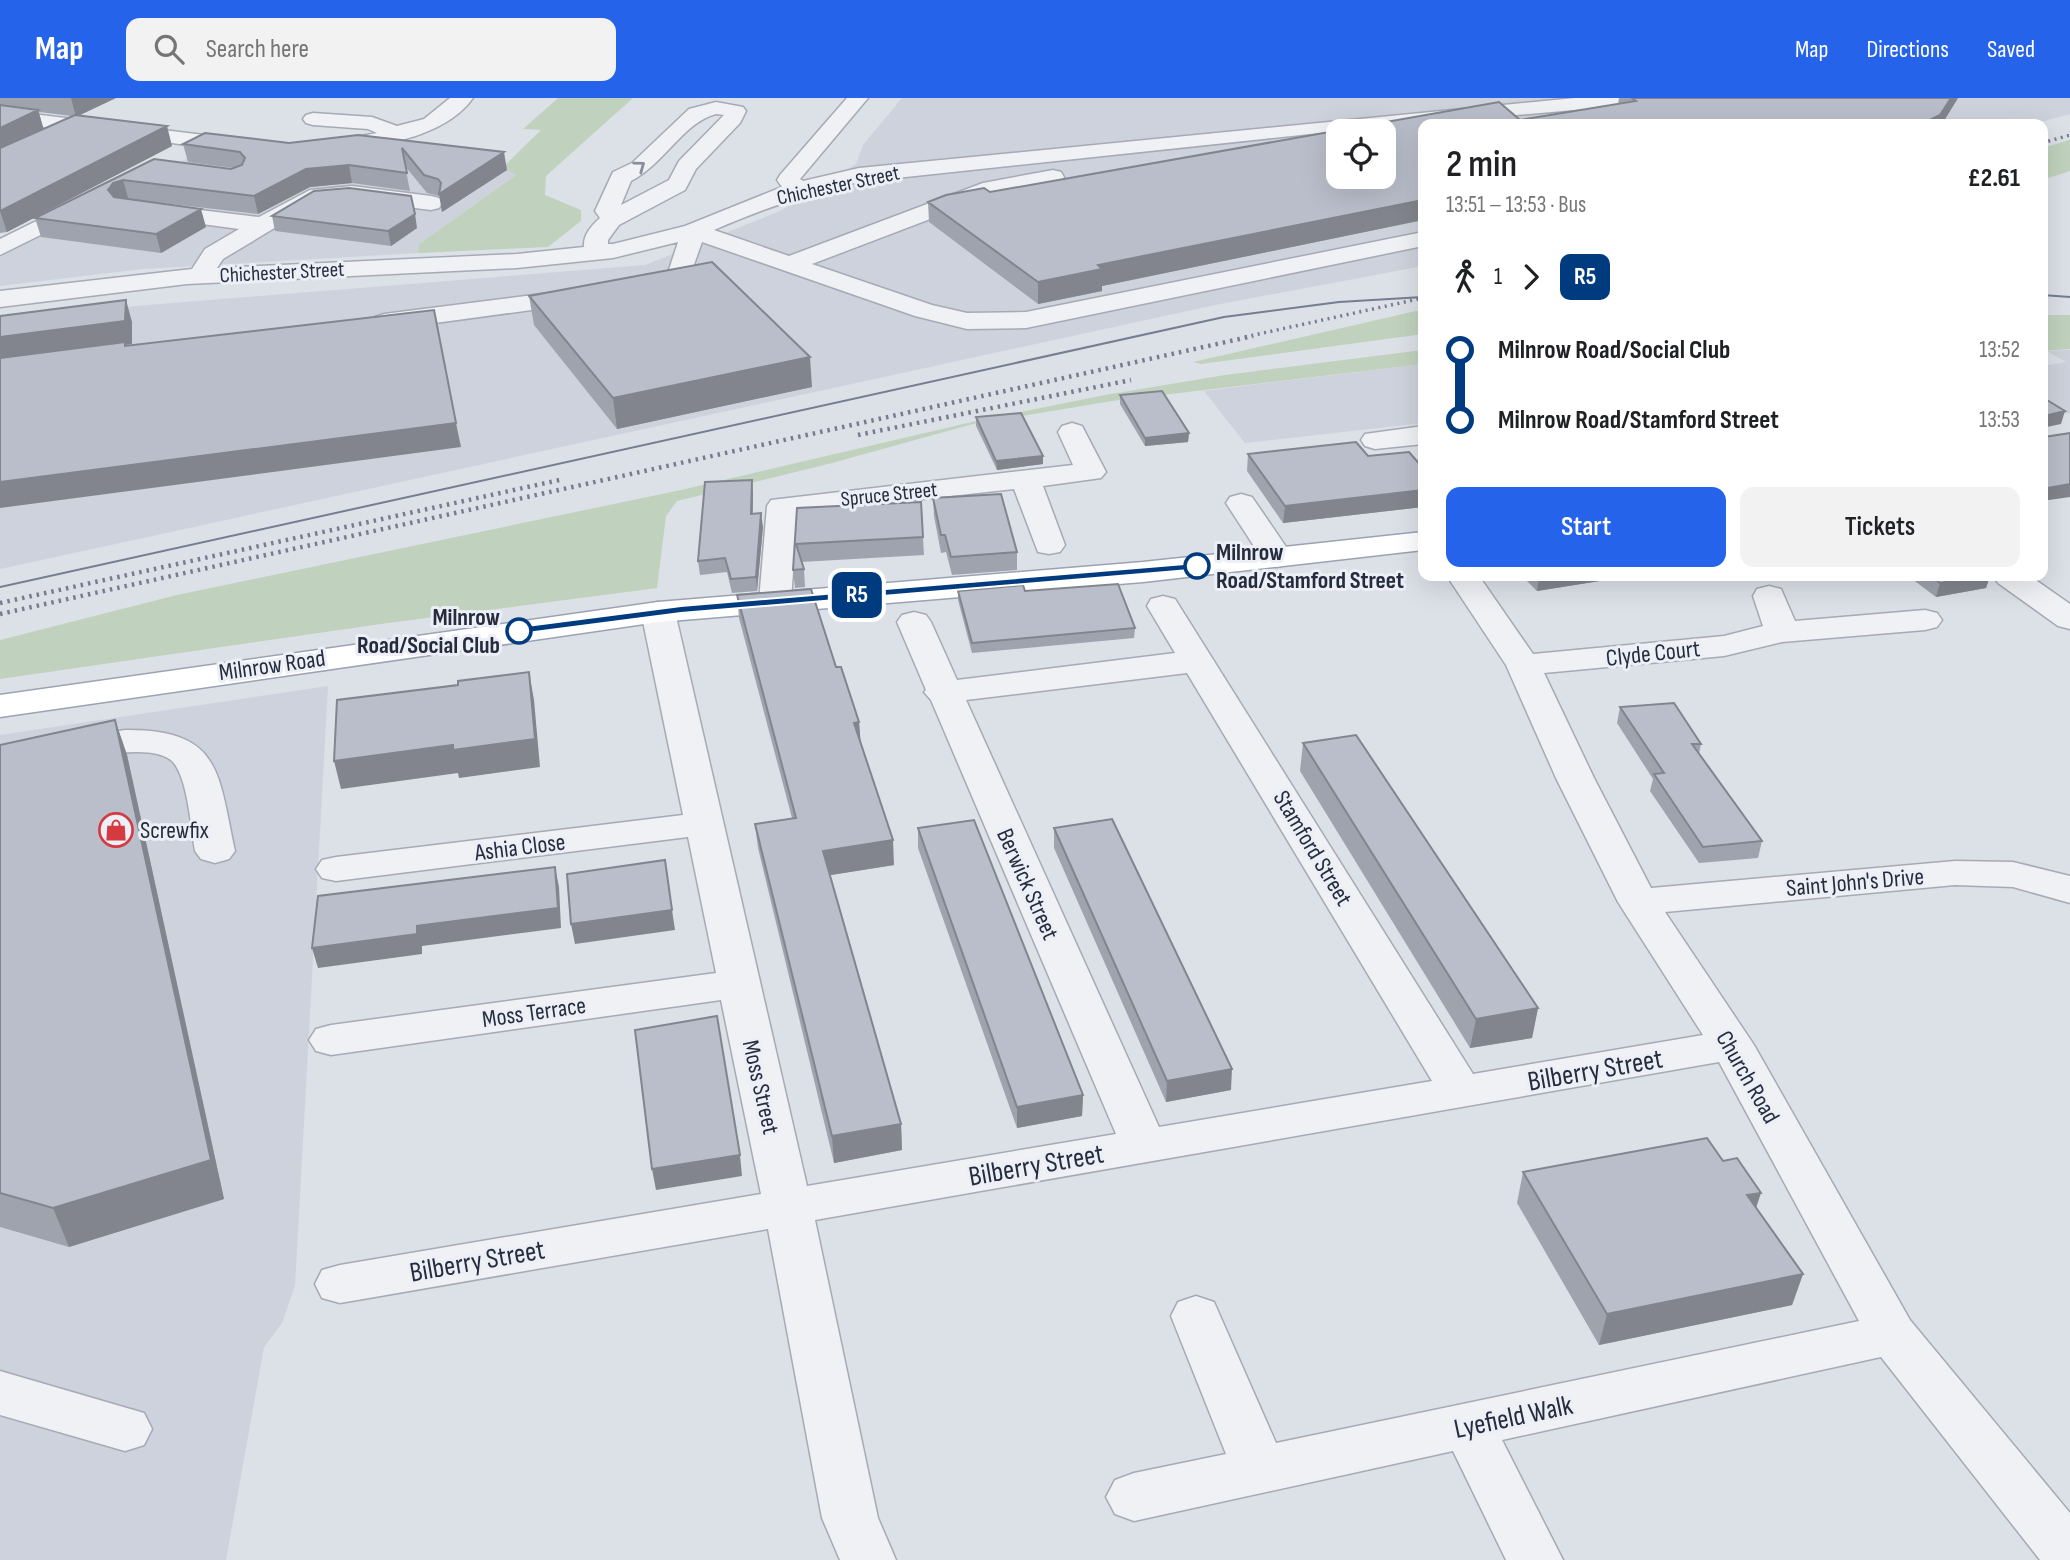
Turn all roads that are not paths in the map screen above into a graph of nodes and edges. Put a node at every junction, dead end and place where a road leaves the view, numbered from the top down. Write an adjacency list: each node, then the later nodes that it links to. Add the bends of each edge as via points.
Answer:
1 (463, 98): 14 (street, via 431,123)
2 (858, 98): 21 (street, via 788,180)
3 (1641, 98): 4 (street, Chichester Street)
4 (1552, 111): 7 (street, Chichester Street); 8 (street); 9 (street)
5 (0, 116): 11 (street)
6 (313, 119): 14 (street, via 372,123)
7 (1461, 119)
8 (1502, 119)
9 (1577, 119)
10 (1418, 123): 21 (street, Chichester Street, via 971,162)
11 (80, 124): 15 (street); 16 (street)
12 (1418, 130): 13 (street)
13 (1396, 132)
14 (397, 134): 19 (street)
15 (46, 141)
16 (205, 141): 18 (street); 20 (street)
17 (1326, 141): 31 (street, via 991,188)
18 (260, 148)
19 (313, 151)
20 (175, 157)
21 (798, 189): 27 (street, Chichester Street)
22 (107, 192): 29 (street)
23 (432, 203): 26 (street, via 352,193 310,197)
24 (128, 208): 26 (street)
25 (612, 219): 25 (street, one-way to 25, via 607,211 621,177 640,168 701,110 736,111 685,168 677,186); 30 (street, via 596,236)
26 (263, 225): 32 (street, via 214,254)
27 (693, 231): 30 (street, Chichester Street); 31 (street); 34 (street, via 676,285)
28 (1418, 240): 31 (street, via 1026,320 967,321 924,311)
29 (0, 248)
30 (597, 253): 32 (street, Chichester Street)
31 (790, 264)
32 (200, 276): 33 (street, Chichester Street)
33 (0, 299)
34 (356, 325)
35 (1072, 432): 38 (street, Spruce Street, via 1091,472)
36 (1418, 436): 37 (street)
37 (1376, 440)
38 (1025, 479): 41 (street); 46 (street, Spruce Street, via 782,506)
39 (1241, 503): 42 (street)
40 (1418, 542): 42 (main road, Milnrow Road)
41 (1049, 545)
42 (1277, 557): 46 (main road, Milnrow Road)
43 (1466, 581): 54 (street, Church Road)
44 (2016, 581): 50 (street)
45 (1769, 596): 52 (street)
46 (775, 601): 48 (main road, Milnrow Road)
47 (1163, 606): 53 (street, Stamford Street)
48 (658, 612): 56 (main road, Milnrow Road); 58 (street, Moss Street)
49 (1925, 620): 52 (street, Clyde Court)
50 (2070, 620)
51 (914, 622): 55 (street, Berwick Street)
52 (1782, 632): 54 (street, Clyde Court, via 1724,646)
53 (1198, 661): 55 (street); 66 (street, Stamford Street)
54 (1522, 666): 62 (street, Church Road)
55 (942, 692): 67 (street, Berwick Street)
56 (0, 706)
57 (0, 767): 59 (street, via 134,739 166,742 186,753 195,768)
58 (703, 824): 60 (street, Ashia Close); 63 (street, Moss Street)
59 (215, 851)
60 (336, 869)
61 (2070, 891): 62 (street, Saint John's Drive, via 2003,872 1967,872)
62 (1638, 902): 65 (street, Church Road)
63 (737, 984): 64 (street, Moss Terrace); 68 (street, Moss Street)
64 (331, 1040)
65 (1732, 1045): 66 (street, Bilberry Street); 71 (street, Church Road)
66 (1461, 1091): 67 (street, Bilberry Street)
67 (1144, 1146): 68 (street, Bilberry Street)
68 (788, 1207): 69 (street, Bilberry Street); 78 (street, Moss Street, via 850,1518)
69 (340, 1283)
70 (1196, 1316): 75 (street)
71 (1892, 1335): 73 (street, Lyefield Walk); 77 (street, Church Road)
72 (0, 1393): 74 (street)
73 (1467, 1426): 75 (street, Lyefield Walk); 79 (street)
74 (125, 1429)
75 (1260, 1471): 76 (street, Lyefield Walk)
76 (1134, 1497)
77 (2070, 1555)
78 (868, 1560)
79 (1535, 1560)

